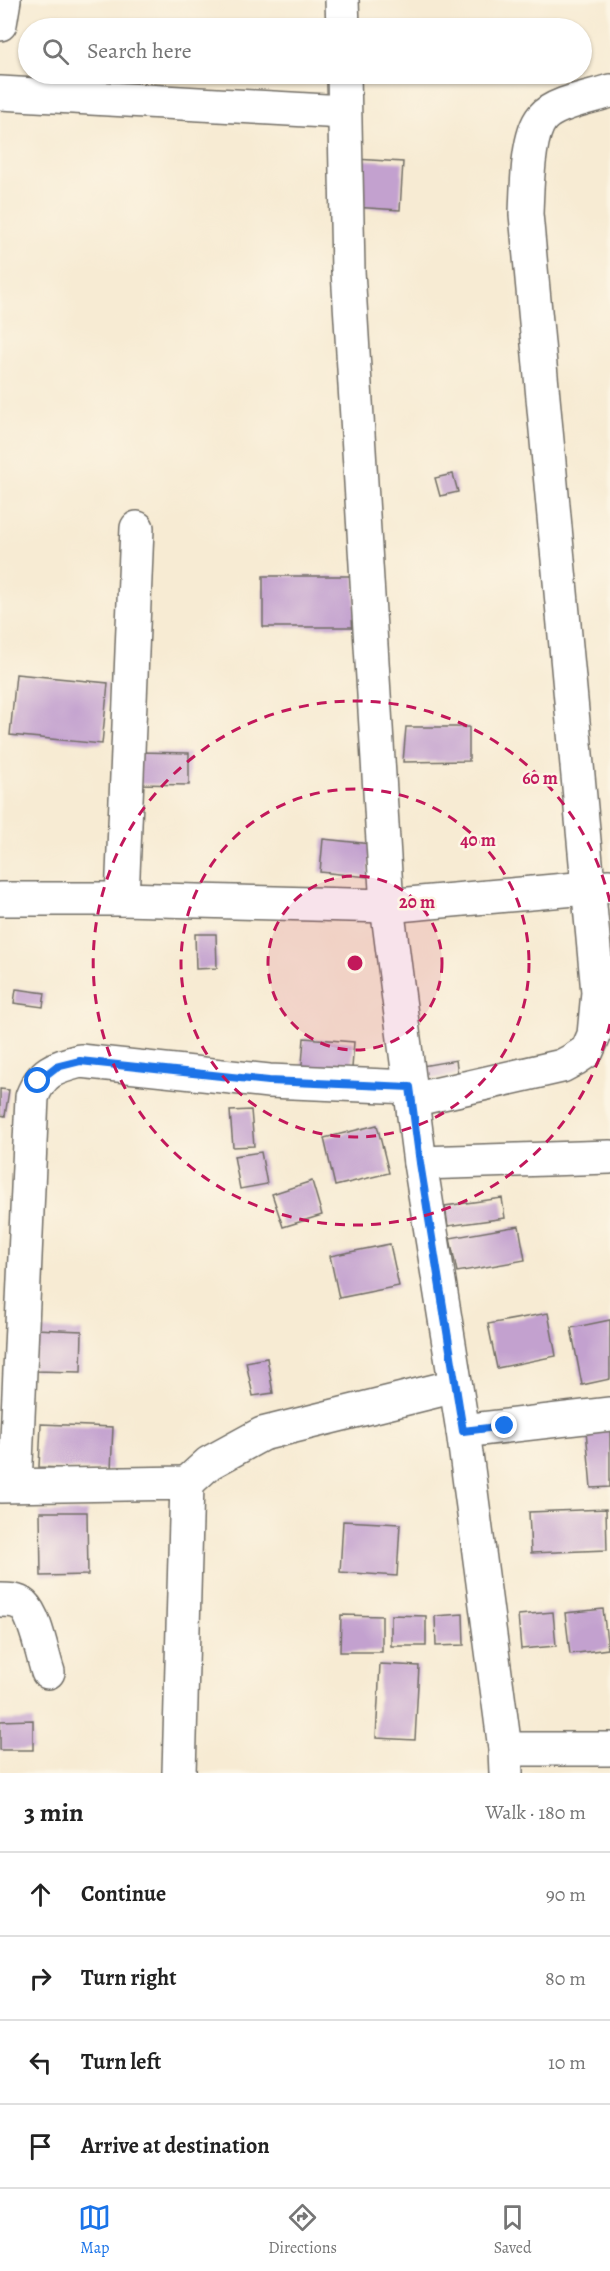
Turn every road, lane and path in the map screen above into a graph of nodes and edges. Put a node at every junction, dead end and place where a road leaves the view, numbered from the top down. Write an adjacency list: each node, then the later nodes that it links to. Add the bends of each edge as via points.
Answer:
1 (4, 0): 4 (street)
2 (342, 0): 3 (street)
3 (343, 18)
4 (0, 24)
5 (344, 84): 8 (street)
6 (610, 91): 10 (street, via 558,107 541,118 530,149 526,214)
7 (0, 93): 8 (street)
8 (344, 112): 13 (street, via 348,271)
9 (136, 528): 12 (street)
10 (599, 887): 13 (street); 14 (street, via 598,992 594,1035 587,1051 562,1066)
11 (0, 899): 12 (street)
12 (122, 899): 13 (street)
13 (387, 906): 14 (street)
14 (411, 1094): 16 (street); 21 (street, via 80,1061 56,1067 38,1081 32,1098)
15 (610, 1157): 16 (street)
16 (420, 1163): 17 (street)
17 (455, 1386): 19 (street); 20 (street, via 262,1434 209,1463)
18 (610, 1414): 19 (street)
19 (463, 1431): 25 (street)
20 (187, 1483): 21 (street); 26 (street)
21 (7, 1486)
22 (0, 1600): 23 (street, via 22,1604 31,1615)
23 (48, 1672)
24 (610, 1749): 25 (street)
25 (506, 1761)
26 (179, 1773)

